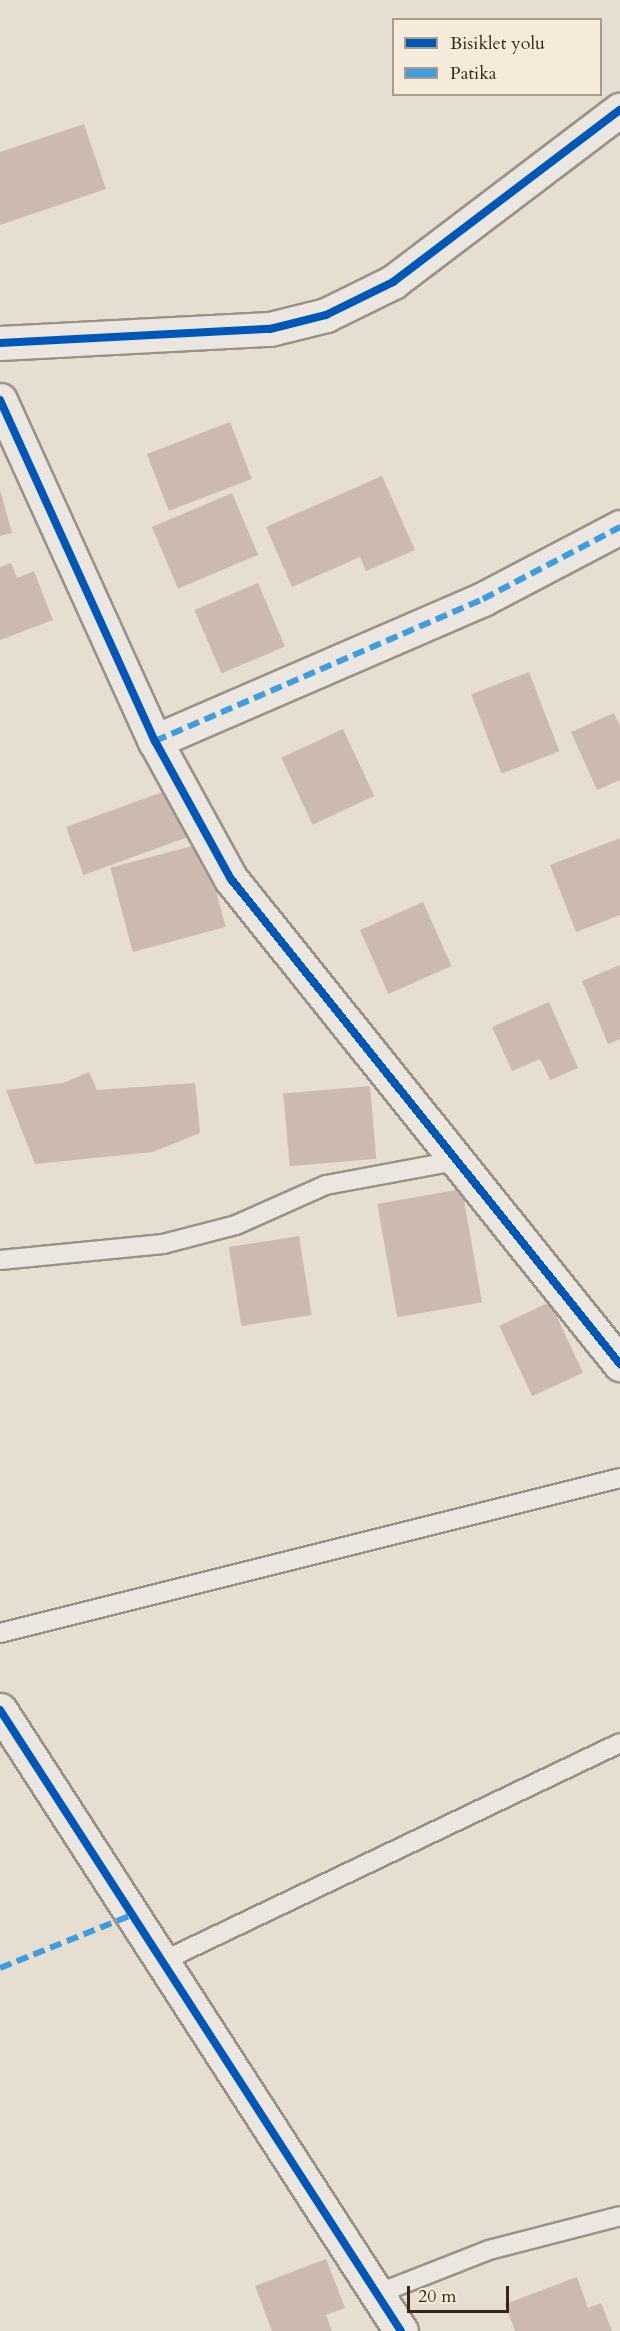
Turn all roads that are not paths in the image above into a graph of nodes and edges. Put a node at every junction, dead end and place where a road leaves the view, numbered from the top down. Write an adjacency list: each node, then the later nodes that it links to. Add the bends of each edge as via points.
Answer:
1 (620, 110): 2 (street, via 393,282 326,315 270,329)
2 (0, 343)
3 (0, 400): 5 (street)
4 (620, 527): 5 (street, via 483,599)
5 (155, 741): 6 (street, via 231,879)
6 (456, 1161): 7 (lane, via 326,1185 236,1224 163,1244); 8 (street)
7 (0, 1260)
8 (620, 1364)
9 (620, 1478): 10 (lane)
10 (0, 1633)
11 (0, 1710): 13 (street)
12 (620, 1743): 13 (lane)
13 (163, 1961): 15 (street)
14 (620, 2216): 15 (lane, via 489,2250)
15 (388, 2319)

